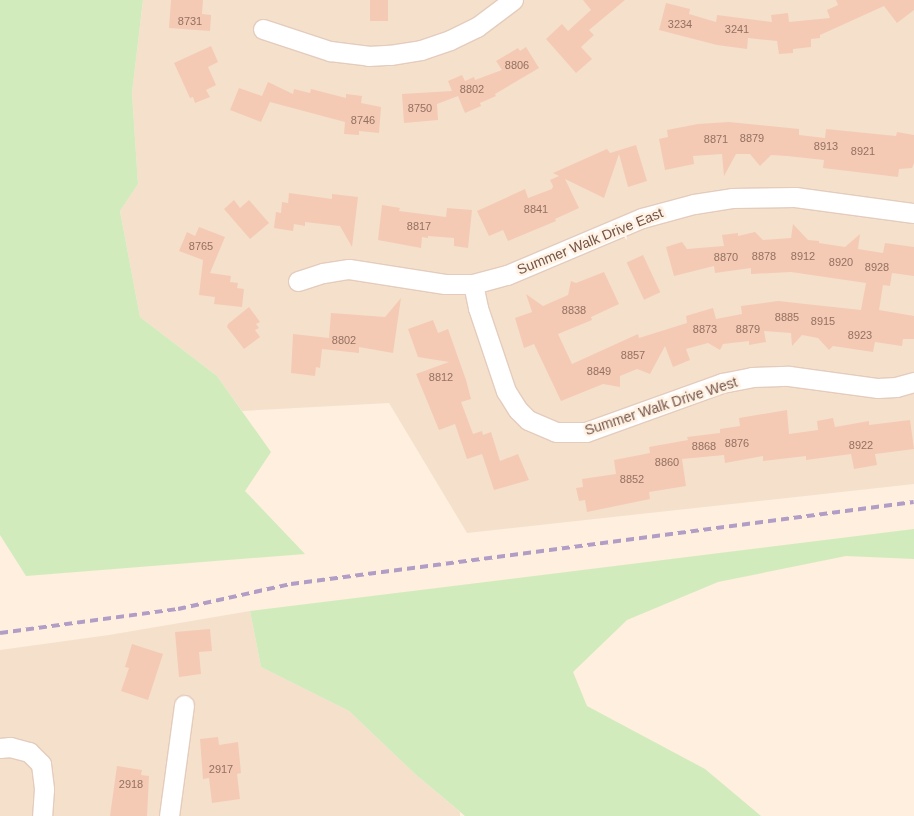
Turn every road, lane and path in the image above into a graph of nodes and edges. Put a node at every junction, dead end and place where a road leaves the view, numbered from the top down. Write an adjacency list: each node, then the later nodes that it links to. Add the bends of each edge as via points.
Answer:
1 (514, 0): 2 (street, via 463,34 435,46 398,54 368,56 330,51)
2 (263, 29)
3 (914, 213): 5 (street, Summer Walk Drive East, via 794,197 717,200 642,218 507,274)
4 (298, 281): 5 (street, Summer Walk Drive East, via 323,273 350,270 445,284)
5 (473, 284): 6 (street, Summer Walk Drive West, via 506,392 528,420 556,432 586,432 722,383 752,377 789,376 878,388)
6 (914, 382)
7 (184, 705): 10 (street)
8 (0, 748): 9 (street, via 29,752 41,764 44,789)
9 (42, 816)
10 (169, 816)

